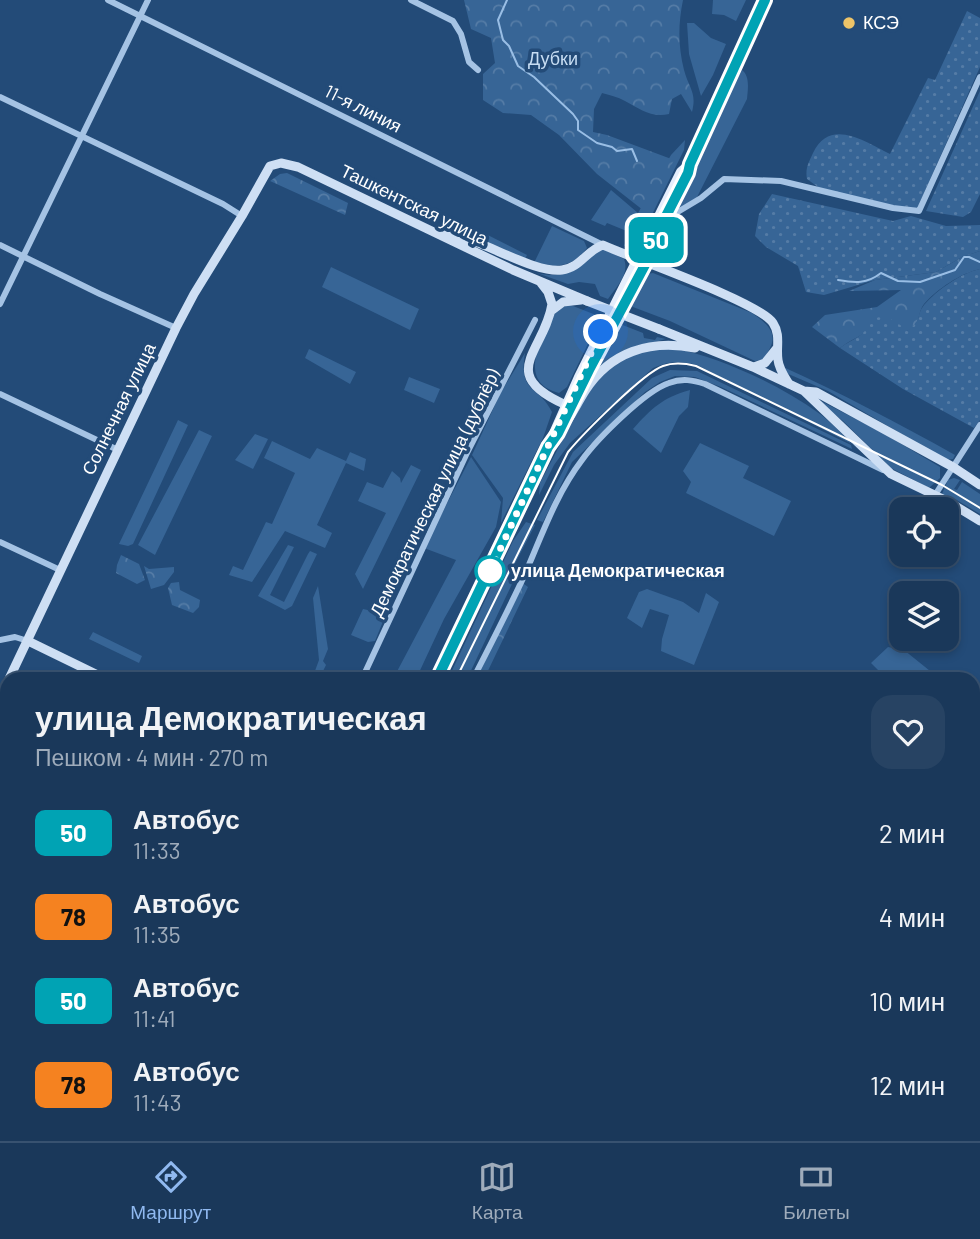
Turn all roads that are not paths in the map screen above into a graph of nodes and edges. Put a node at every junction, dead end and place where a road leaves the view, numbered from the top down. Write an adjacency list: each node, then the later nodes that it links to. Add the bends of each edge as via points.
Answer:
1 (108, 0): 5 (street, 11-я линия)
2 (148, 0): 5 (street)
3 (411, 0): 6 (street, via 453,21 469,62)
4 (765, 0): 11 (main road)
5 (140, 15): 9 (street); 16 (street, 11-я линия)
6 (478, 70)
7 (980, 77): 13 (street, via 919,211 781,181 724,179)
8 (0, 97): 9 (street)
9 (83, 137): 12 (street); 17 (street)
10 (275, 164): 12 (main road, Солнечная улица, via 266,171); 14 (main road, Ташкентская улица, via 299,167)
11 (690, 164): 13 (main road); 18 (main road, via 681,172)
12 (242, 216): 24 (main road, Солнечная улица)
13 (664, 220): 18 (main road)
14 (434, 232): 16 (main road, via 466,237 548,270 575,266); 19 (main road, Ташкентская улица)
15 (0, 245): 17 (street)
16 (603, 245): 18 (main road)
17 (23, 256): 21 (street); 24 (street)
18 (641, 261): 25 (main road, via 765,314 774,324); 31 (main road); 33 (main road)
19 (539, 281): 20 (main road, Ташкентская улица); 22 (main road, via 551,299)
20 (585, 300): 22 (main road, via 563,302); 26 (main road, Ташкентская улица, bridge)
21 (0, 304)
22 (551, 311): 31 (main road, via 528,370 537,388)
23 (535, 320): 47 (street, Демократическая улица (дублёр), via 466,455)
24 (176, 328): 35 (main road, Солнечная улица)
25 (778, 347): 27 (main road, via 765,363); 28 (main road, via 780,368)
26 (715, 351): 27 (main road); 33 (main road, via 653,345 620,356 596,376)
27 (753, 367): 28 (main road)
28 (789, 384): 29 (main road)
29 (804, 391): 36 (main road, via 816,392); 37 (main road)
30 (0, 394): 35 (street)
31 (566, 405): 34 (main road)
32 (980, 425): 36 (street)
33 (558, 433): 34 (main road)
34 (548, 447): 48 (main road)
35 (118, 450): 42 (main road, Солнечная улица)
36 (953, 467): 38 (main road); 39 (street)
37 (891, 474): 39 (main road); 49 (street, via 705,384 693,380 668,383 654,390 597,442 568,481)
38 (980, 485)
39 (935, 495): 40 (main road)
40 (980, 521)
41 (0, 542): 42 (street)
42 (60, 570): 44 (main road, Солнечная улица)
43 (0, 640): 44 (street, via 15,637)
44 (28, 641): 45 (main road, Солнечная улица); 46 (main road)
45 (12, 672)
46 (92, 672)
47 (365, 672)
48 (440, 672)
49 (476, 672)

